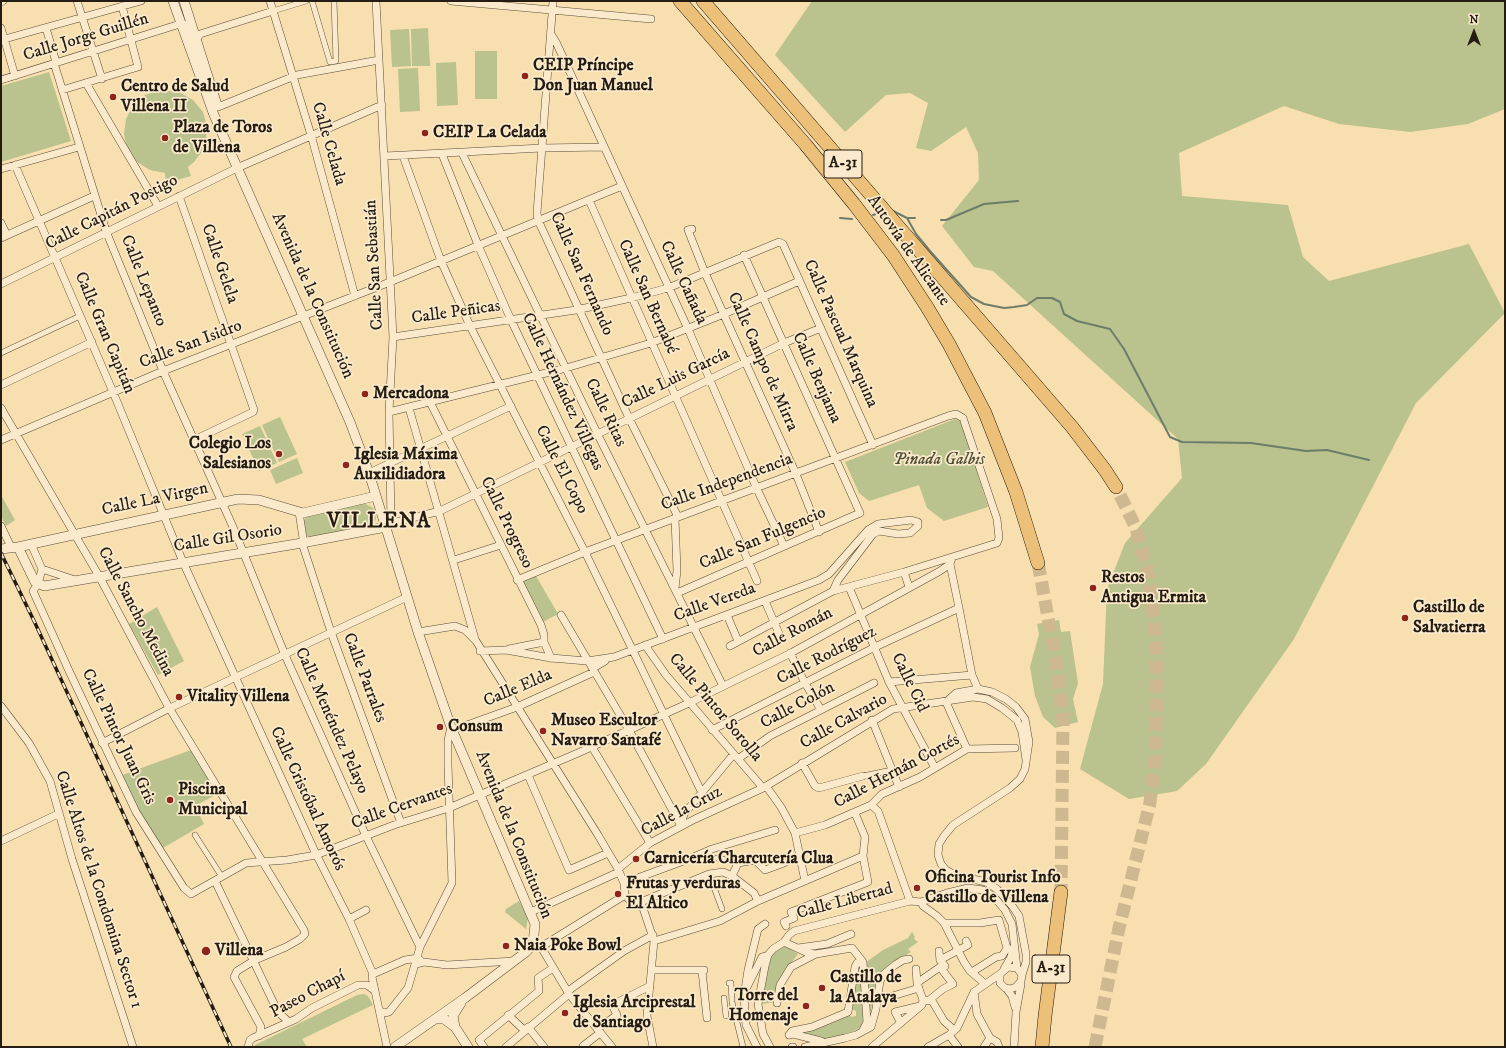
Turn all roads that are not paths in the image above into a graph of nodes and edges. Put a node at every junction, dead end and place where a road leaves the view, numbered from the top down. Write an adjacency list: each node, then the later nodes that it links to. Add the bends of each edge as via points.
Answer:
1 (77, 1): 18 (street)
2 (140, 1): 15 (street)
3 (173, 1): 20 (street, Avenida de la Constitución)
4 (184, 1): 26 (street)
5 (270, 1): 17 (street, Calle Celada)
6 (306, 1): 17 (street)
7 (312, 1): 8 (street, via 330,62 336,61)
8 (334, 1)
9 (376, 1): 28 (street, Calle San Sebastián)
10 (451, 1): 11 (street)
11 (458, 1): 16 (street)
12 (553, 1): 16 (street, Calle San Fernando)
13 (680, 1): 150 (highway, Autovía de Alicante / A-31, via 850,198 893,255 927,307 985,413 1016,492)
14 (703, 1): 120 (highway, Autovía de Alicante / A-31, via 1072,427)
15 (122, 6): 18 (street); 24 (street)
16 (552, 10): 19 (street); 23 (street, Calle San Fernando)
17 (273, 11): 26 (street, via 200,34); 32 (street, Calle Celada)
18 (82, 18): 22 (street); 27 (street)
19 (651, 18)
20 (180, 24): 24 (street, Calle Jorge Guillén); 29 (street, via 188,25); 40 (street, Avenida de la Constitución, via 214,115)
21 (1, 28): 25 (street)
22 (46, 28): 25 (street); 30 (street, Calle Lepanto)
23 (551, 34): 42 (street, Calle Cañada); 43 (street, Calle San Fernando)
24 (130, 39): 27 (street, Calle Jorge Guillén); 33 (street, via 138,65 136,69)
25 (3, 40): 31 (street)
26 (196, 40): 29 (street)
27 (93, 50): 30 (street, Calle Jorge Guillén); 33 (street)
28 (379, 60): 32 (street); 37 (street, Calle San Sebastián)
29 (203, 61): 38 (street)
30 (55, 62): 31 (street, Calle Jorge Guillén); 36 (street, Calle Lepanto)
31 (15, 76): 34 (street, Calle Jorge Guillén)
32 (294, 77): 38 (street); 39 (street, Calle Celada)
33 (102, 79): 35 (street)
34 (1, 80)
35 (86, 83): 36 (street); 55 (street)
36 (62, 90): 41 (street, Calle Lepanto)
37 (382, 105): 39 (street, Calle Capitán Postigo); 46 (street, Calle San Sebastián)
38 (218, 107): 40 (street)
39 (311, 135): 49 (street, Calle Capitán Postigo); 73 (street, Calle Celada)
40 (228, 143): 49 (street, Avenida de la Constitución)
41 (79, 147): 48 (street); 52 (street, Calle Lepanto)
42 (604, 147): 43 (street); 51 (street, Calle Cañada)
43 (542, 148): 44 (street); 57 (street, Calle San Fernando)
44 (462, 153): 45 (street); 61 (street, Calle Ritas)
45 (442, 154): 47 (street); 64 (street, Calle Hernández Villegas)
46 (385, 156): 47 (street); 70 (street, Calle San Sebastián)
47 (403, 156): 67 (street, Calle El Copo)
48 (15, 165): 50 (street); 56 (street, Calle Gran Capitán)
49 (237, 168): 53 (street, Calle Capitán Postigo); 78 (street, Avenida de la Constitución)
50 (1, 169)
51 (622, 186): 54 (street, Calle San Isidro); 72 (street, Calle Cañada)
52 (94, 196): 56 (street); 60 (street, Calle Lepanto)
53 (179, 196): 55 (street, Calle Capitán Postigo); 89 (street, Calle Gelela)
54 (589, 200): 57 (street, Calle San Isidro); 75 (street, Calle San Bernabé)
55 (158, 206): 60 (street, Calle Capitán Postigo)
56 (39, 220): 62 (street); 66 (street, Calle Gran Capitán)
57 (538, 220): 61 (street, Calle San Isidro); 76 (street, Calle San Fernando)
58 (1, 223): 62 (street)
59 (692, 229): 68 (street, Calle Campo de Mirra, via 688,230)
60 (106, 231): 66 (street, Calle Capitán Postigo); 94 (street, Calle Lepanto)
61 (502, 235): 64 (street, Calle San Isidro); 80 (street, Calle Ritas)
62 (4, 237)
63 (775, 242): 65 (street, Calle Peñicas); 69 (street, Calle Pascual Marquina, via 783,244)
64 (478, 245): 67 (street, Calle San Isidro); 81 (street, Calle Hernández Villegas)
65 (744, 255): 68 (street, Calle Peñicas); 74 (street, Calle Benjama)
66 (55, 258): 71 (street, Calle Capitán Postigo); 79 (street, Calle Gran Capitán)
67 (441, 261): 70 (street, Calle San Isidro); 82 (street, Calle El Copo)
68 (705, 273): 72 (street, Calle Peñicas); 77 (street, Calle Campo de Mirra)
69 (799, 279): 74 (street); 83 (street, Calle Pascual Marquina)
70 (390, 282): 73 (street, Calle San Isidro); 85 (street, Calle San Sebastián)
71 (1, 284)
72 (668, 288): 75 (street, Calle Peñicas); 84 (street, Calle Cañada)
73 (354, 296): 78 (street, Calle San Isidro)
74 (764, 296): 77 (street); 88 (street, Calle Benjama)
75 (631, 298): 76 (street, Calle Peñicas); 87 (street, Calle San Bernabé)
76 (579, 309): 80 (street, Calle Peñicas); 91 (street, Calle San Fernando)
77 (724, 314): 84 (street); 92 (street, Calle Campo de Mirra)
78 (303, 315): 89 (street, Calle San Isidro); 118 (street, Avenida de la Constitución)
79 (80, 316): 86 (street, Calle Gran Capitán); 90 (street)
80 (540, 316): 81 (street, Calle Peñicas); 93 (street, Calle Ritas)
81 (511, 320): 82 (street, Calle Peñicas); 95 (street, Calle Hernández Villegas)
82 (470, 326): 85 (street, Calle Peñicas); 97 (street, Calle El Copo)
83 (821, 328): 88 (street, Calle Luis García); 112 (street, Calle Pascual Marquina)
84 (688, 329): 87 (street); 96 (street, Calle Cañada)
85 (393, 337): 105 (street, Calle San Sebastián)
86 (92, 342): 98 (street); 99 (street, Calle Gran Capitán)
87 (651, 343): 91 (street); 100 (street, Calle San Bernabé)
88 (784, 343): 92 (street, Calle Luis García); 115 (street, Calle Benjama)
89 (231, 346): 94 (street, Calle San Isidro); 111 (street, Calle Gelela, via 254,410)
90 (1, 353)
91 (601, 358): 93 (street); 106 (street, Calle San Fernando)
92 (746, 362): 96 (street, Calle Luis García); 119 (street, Calle Campo de Mirra)
93 (566, 368): 95 (street); 108 (street, Calle Ritas)
94 (164, 371): 99 (street, Calle San Isidro); 111 (street, Calle Lepanto)
95 (537, 375): 97 (street); 113 (street, Calle Hernández Villegas)
96 (710, 380): 100 (street, Calle Luis García); 121 (street, Calle Cañada)
97 (500, 384): 101 (street); 102 (street, Calle El Copo)
98 (1, 385)
99 (113, 392): 107 (street, Calle San Isidro); 129 (street, Calle Gran Capitán)
100 (675, 397): 106 (street, Calle Luis García); 124 (street, Calle San Bernabé)
101 (430, 402): 104 (street); 109 (street, Calle Progreso)
102 (511, 406): 109 (street); 116 (street, Calle El Copo)
103 (1, 408): 107 (street, Calle Sancho Medina)
104 (409, 408): 105 (street); 114 (street)
105 (389, 412): 117 (street, Calle San Sebastián)
106 (629, 418): 108 (street, Calle Luis García); 130 (street, Calle San Fernando)
107 (16, 434): 110 (street, Calle San Isidro); 136 (street, Calle Sancho Medina)
108 (598, 435): 113 (street, Calle Luis García); 133 (street, Calle Ritas)
109 (448, 436): 114 (street); 122 (street, Calle Progreso)
110 (1, 440)
111 (194, 440): 125 (street, Calle Lepanto)
112 (873, 445): 115 (street, Calle Independencia); 147 (street, Calle Independencia, via 948,416 956,414 963,418 998,519 999,538 997,543)
113 (571, 446): 116 (street, Calle Luis García); 137 (street, Calle Hernández Villegas)
114 (422, 449): 117 (street); 126 (street)
115 (836, 459): 119 (street, Calle Independencia); 128 (street, Calle Benjama)
116 (540, 462): 122 (street, Calle Luis García); 145 (street, Calle El Copo)
117 (390, 463): 118 (street); 131 (street, Calle San Sebastián)
118 (369, 472): 123 (street, Avenida de la Constitución)
119 (796, 474): 121 (street, Calle Independencia); 134 (street, Calle Campo de Mirra)
120 (1116, 487)
121 (756, 489): 124 (street, Calle Independencia); 141 (street, Calle Cañada)
122 (475, 494): 126 (street, Calle Luis García); 140 (street, Calle Progreso)
123 (376, 496): 127 (street); 131 (street, Avenida de la Constitución)
124 (721, 501): 130 (street, Calle Independencia); 149 (street, Calle San Bernabé)
125 (222, 503): 127 (street, Calle La Virgen, via 254,499); 129 (street, Calle La Virgen); 144 (street, Calle Menéndez Pelayo)
126 (440, 511): 131 (street, Calle Luis García); 146 (street)
127 (299, 512): 138 (street, Calle Parrales)
128 (860, 513): 134 (street, Calle San Fulgencio)
129 (163, 514): 136 (street, Calle La Virgen); 148 (street, Calle Cristóbal Amorós)
130 (677, 518): 133 (street, Calle Independencia); 161 (street, Calle San Fernando)
131 (388, 523): 138 (street, Calle Gil Osorio); 163 (street, Avenida de la Constitución)
132 (1, 526): 142 (street)
133 (645, 530): 137 (street, Calle Independencia); 161 (street, Calle Ritas)
134 (819, 532): 141 (street, Calle San Fulgencio)
135 (870, 532): 135 (street, via 910,533 918,526 918,522 911,520 878,524); 154 (street); 162 (street)
136 (74, 534): 139 (street, Calle La Virgen); 153 (street, Calle Sancho Medina)
137 (615, 541): 145 (street, Calle Independencia); 174 (street, Calle Hernández Villegas)
138 (302, 543): 144 (street, Calle Gil Osorio); 171 (street, Calle Parrales)
139 (31, 544): 142 (street, Calle La Virgen); 151 (street)
140 (501, 545): 146 (street); 156 (street, Calle Progreso)
141 (784, 546): 149 (street, Calle San Fulgencio)
142 (14, 547): 143 (street, Calle La Virgen); 158 (street, via 30,574)
143 (1, 549)
144 (242, 552): 148 (street, Calle Gil Osorio); 185 (street, Calle Menéndez Pelayo)
145 (585, 552): 156 (street, Calle Independencia); 182 (street, Calle El Copo)
146 (454, 560): 176 (street)
147 (951, 561): 152 (street); 160 (street, Calle Román); 165 (street)
148 (183, 562): 153 (street, Calle Gil Osorio); 191 (street, Calle Cristóbal Amorós)
149 (748, 562): 157 (street, Calle San Bernabé); 161 (street, Calle San Fulgencio)
150 (1038, 563)
151 (42, 569): 155 (street, Calle Gil Osorio); 158 (street, Calle Pintor Juan Gris)
152 (904, 572): 159 (street); 160 (street)
153 (99, 576): 155 (street, Calle Gil Osorio); 201 (street, Calle Sancho Medina)
154 (826, 577): 162 (street); 164 (street, Calle Vereda)
155 (75, 580): 158 (street, Calle Gil Osorio)
156 (517, 580): 177 (street, Calle Progreso, via 541,625)
157 (757, 581)
158 (41, 585): 209 (street, Calle Pintor Juan Gris, via 33,591)
159 (849, 587): 162 (street); 166 (street, Calle Cid)
160 (909, 587): 166 (street, Calle Román)
161 (676, 590): 170 (street, Calle Ritas)
162 (833, 591): 169 (street)
163 (407, 597): 171 (street); 172 (street, Avenida de la Constitución)
164 (765, 601): 168 (street, Calle Vereda); 169 (street)
165 (957, 608): 180 (street, Calle Rodríguez); 190 (street)
166 (861, 613): 180 (street, Calle Cid); 184 (street, Calle Román)
167 (561, 615): 188 (street)
168 (727, 615): 170 (street, Calle Vereda); 175 (street)
169 (774, 622): 173 (street); 175 (street)
170 (693, 627): 174 (street, Calle Vereda); 195 (street, Calle Ritas)
171 (331, 632): 185 (street); 229 (street, Calle Parrales)
172 (418, 632): 176 (street, via 455,626 465,630); 206 (street, Avenida de la Constitución)
173 (780, 636)
174 (663, 639): 178 (street, Calle Vereda)
175 (738, 641): 179 (street)
176 (476, 642): 183 (street)
177 (544, 642): 181 (street); 187 (street, Calle Progreso)
178 (645, 645): 182 (street, Calle Vereda); 198 (street, Calle Pintor Sorolla)
179 (730, 646)
180 (876, 647): 192 (street, Calle Cid); 193 (street, Calle Rodríguez)
181 (506, 650): 183 (street); 187 (street, Calle Vereda)
182 (632, 650): 186 (street, Calle Vereda); 204 (street, Calle El Copo)
183 (480, 651): 200 (street)
184 (790, 653): 193 (street); 195 (street, Calle Román)
185 (285, 654): 191 (street); 234 (street, Calle Menéndez Pelayo)
186 (614, 657): 188 (street, Calle Vereda); 189 (street, Calle Vereda, via 596,666)
187 (551, 658): 188 (street, Calle Vereda)
188 (587, 661): 189 (street)
189 (594, 672): 200 (street, Calle Elda); 207 (street)
190 (972, 675): 192 (street); 196 (street)
191 (235, 678): 201 (street); 238 (street, Calle Cristóbal Amorós)
192 (889, 682): 202 (street, Calle Cid)
193 (805, 683): 203 (street); 208 (street, Calle Rodríguez)
194 (874, 683): 203 (street, Calle Colón)
195 (723, 686): 198 (street, Calle Román)
196 (978, 689): 197 (street, Calle Calvario, via 956,693); 214 (street, via 1006,699 1025,719 1029,742)
197 (946, 702): 202 (street, Calle Calvario); 212 (street); 214 (street, Calle Calvario, via 973,697 987,699 1002,708 1017,720 1022,732)
198 (689, 703): 204 (street, Calle Román); 208 (street, Calle Pintor Sorolla)
199 (1, 706): 228 (street, Calle Altos de la Condomina Sector 1, via 35,752 50,781)
200 (517, 707): 206 (street, Calle Elda); 216 (street)
201 (170, 708): 209 (street); 241 (street, Calle Sancho Medina)
202 (903, 708): 205 (street, Calle Calvario, via 893,709); 217 (street, Calle Cid)
203 (820, 710): 213 (street, Calle Colón)
204 (664, 714): 207 (street, Calle Román); 223 (street, Calle El Copo)
205 (872, 720): 215 (street, Calle Calvario); 218 (street)
206 (452, 729): 224 (street, Avenida de la Constitución); 226 (street, via 448,740)
207 (629, 730): 210 (street, Calle Román); 230 (street)
208 (712, 730): 213 (street, Calle Pintor Sorolla)
209 (102, 743): 253 (street, Calle Pintor Juan Gris, via 143,825 187,892)
210 (592, 747): 216 (street, Calle Cervantes); 236 (street)
211 (1015, 748): 212 (street, Calle Hernán Cortés)
212 (967, 749): 217 (street, Calle Hernán Cortés)
213 (736, 757): 221 (street, Calle Pintor Sorolla); 223 (street, Calle Colón)
214 (1026, 760): 271 (street, via 1020,779 964,816 944,836 939,844 938,855 938,866 955,875 986,882 1007,898 1019,916)
215 (802, 763): 220 (street, via 817,787); 221 (street, Calle Calvario)
216 (552, 764): 219 (street, Calle Cervantes); 237 (street)
217 (935, 768): 222 (street, Calle Hernán Cortés)
218 (892, 770): 220 (street); 222 (street)
219 (528, 775): 224 (street, Calle Cervantes); 237 (street, via 569,870)
220 (863, 776)
221 (765, 787): 230 (street, Calle la Cruz); 232 (street, Calle Pintor Sorolla, via 781,807)
222 (899, 787): 225 (street, Calle Hernán Cortés, via 882,794)
223 (702, 793): 230 (street, Calle Colón, via 684,814)
224 (481, 794): 226 (street, Calle Cervantes); 262 (street, Avenida de la Constitución)
225 (871, 805): 227 (street, Calle Hernán Cortés); 255 (street, via 878,811)
226 (449, 808): 229 (street, Calle Cervantes); 274 (street, via 452,881)
227 (855, 812): 232 (street, Calle Hernán Cortés, via 809,831); 239 (street, via 865,837)
228 (58, 814): 235 (street); 327 (street, Calle Altos de la Condomina Sector 1)
229 (401, 823): 234 (street, Calle Cervantes)
230 (681, 826): 236 (street, Calle la Cruz)
231 (775, 830): 250 (street, via 712,849)
232 (795, 833): 249 (street, Calle Pintor Sorolla)
233 (195, 835): 247 (street)
234 (366, 836): 238 (street, Calle Cervantes); 274 (street, Calle Menéndez Pelayo)
235 (1, 841)
236 (650, 843): 244 (street, Calle la Cruz)
237 (608, 852): 244 (street)
238 (316, 855): 241 (street, Calle Cervantes); 263 (street, Calle Cristóbal Amorós)
239 (863, 856): 249 (street); 266 (street, via 868,882 791,912 794,918 784,922)
240 (717, 858): 242 (street)
241 (263, 862): 247 (street, Calle Cervantes, via 246,863); 281 (street, Calle Sancho Medina, via 305,934 286,947)
242 (738, 863): 243 (street, via 755,860 765,870); 246 (street)
243 (784, 863)
244 (618, 871): 250 (street); 262 (street, Calle la Cruz)
245 (709, 874): 246 (street, via 723,872); 258 (street); 260 (street)
246 (732, 876): 257 (street, via 754,893)
247 (222, 877): 248 (street, Calle Cervantes)
248 (215, 881): 253 (street, Calle Cervantes); 281 (street)
249 (805, 881): 257 (street)
250 (624, 883): 254 (street)
251 (927, 891): 256 (street)
252 (1061, 892): 346 (highway, A-31)
253 (194, 893)
254 (626, 897): 258 (street, via 634,903); 272 (street)
255 (909, 899): 259 (street, Calle Libertad); 270 (street, Calle Libertad, via 804,928 789,935)
256 (931, 899): 259 (street); 273 (street, via 968,888 983,890 994,897 1005,910 1012,924)
257 (758, 901): 268 (street, via 720,921)
258 (641, 902): 268 (street)
259 (921, 902): 264 (street, via 922,906)
260 (722, 909)
261 (366, 910): 263 (street)
262 (531, 912): 272 (street, Avenida de la Constitución)
263 (349, 920): 293 (street, Calle Cristóbal Amorós)
264 (944, 923): 277 (street); 292 (street, via 999,920 1007,948 1002,956)
265 (765, 924): 301 (street, via 758,929)
266 (786, 926)
267 (851, 934): 275 (street, via 827,944)
268 (654, 938): 290 (street); 303 (street, via 624,951)
269 (966, 941): 277 (street, via 968,945)
270 (784, 942): 275 (street); 279 (street)
271 (1024, 944): 289 (street); 295 (street, via 1026,962)
272 (537, 946): 283 (street); 287 (street)
273 (1014, 946): 289 (street); 291 (street, via 1011,957)
274 (420, 947): 282 (street)
275 (798, 948): 278 (street)
276 (939, 950): 286 (street)
277 (957, 951): 286 (street); 292 (street)
278 (816, 954): 284 (street, via 852,948); 309 (street, via 791,967 780,985)
279 (768, 955): 301 (street, via 762,957); 338 (street, via 758,1004 763,1034)
280 (909, 959): 307 (street, via 903,960 884,974 878,987)
281 (255, 960): 316 (street, via 278,1012); 323 (street, via 237,971 234,977 261,1027)
282 (419, 961): 285 (street, via 447,964); 293 (street, via 405,960); 310 (street, via 408,988 389,1012 384,1013)
283 (514, 961): 285 (street); 294 (street)
284 (863, 962): 320 (street, via 867,1022); 325 (street, via 855,967 848,1012 788,1034)
285 (492, 963): 294 (street, via 489,969)
286 (940, 964): 298 (street); 308 (street, via 953,984)
287 (553, 968): 303 (street); 312 (street, via 538,978 539,991)
288 (916, 968): 298 (street)
289 (1018, 968): 291 (street); 295 (street)
290 (652, 970): 299 (street); 315 (street, via 703,970)
291 (1002, 971): 297 (street); 300 (street)
292 (972, 972): 297 (street)
293 (373, 974): 302 (street, Calle Cristóbal Amorós)
294 (492, 978): 305 (street)
295 (1022, 978): 300 (street, via 1016,987); 311 (street)
296 (729, 983): 336 (street)
297 (984, 984): 300 (street); 304 (street)
298 (918, 985): 307 (street); 308 (street)
299 (650, 986): 321 (street, via 612,1004 617,1016); 335 (street, via 647,1016)
300 (1003, 986): 311 (street, via 1012,996)
301 (745, 990): 337 (street, via 746,1025)
302 (375, 991): 310 (street, Calle Cristóbal Amorós); 316 (street, Paseo Chapí, via 367,985 358,985)
303 (569, 992): 319 (street); 321 (street)
304 (974, 992): 322 (street); 324 (street, via 977,1014)
305 (465, 998): 313 (street); 318 (street, via 454,1013)
306 (724, 998): 314 (street)
307 (876, 1001): 320 (street, via 871,1027)
308 (925, 1001): 317 (street); 317 (street, via 895,1012); 322 (street)
309 (777, 1003)
310 (380, 1010): 326 (street, Calle Cristóbal Amorós)
311 (1016, 1012): 345 (street)
312 (508, 1015): 319 (street); 330 (street, via 479,1040)
313 (439, 1016): 318 (street); 326 (street)
314 (726, 1016)
315 (707, 1018)
316 (289, 1022): 323 (street, Paseo Chapí)
317 (901, 1023): 340 (street)
318 (455, 1027): 329 (street)
319 (526, 1029): 331 (street); 332 (street)
320 (864, 1030): 325 (street, via 856,1035)
321 (598, 1031): 333 (street); 334 (street)
322 (952, 1032): 341 (street); 342 (street)
323 (256, 1037): 328 (street, via 250,1040)
324 (990, 1038): 343 (street); 344 (street, via 997,1042)
325 (827, 1043): 339 (street)
326 (390, 1045)
327 (133, 1047)
328 (248, 1047)
329 (468, 1047)
330 (484, 1047)
331 (506, 1047)
332 (544, 1047)
333 (583, 1047)
334 (612, 1047)
335 (653, 1047)
336 (744, 1047)
337 (757, 1047)
338 (770, 1047)
339 (805, 1047)
340 (872, 1047)
341 (928, 1047)
342 (958, 1047)
343 (984, 1047)
344 (999, 1047)
345 (1014, 1047)
346 (1042, 1047)

